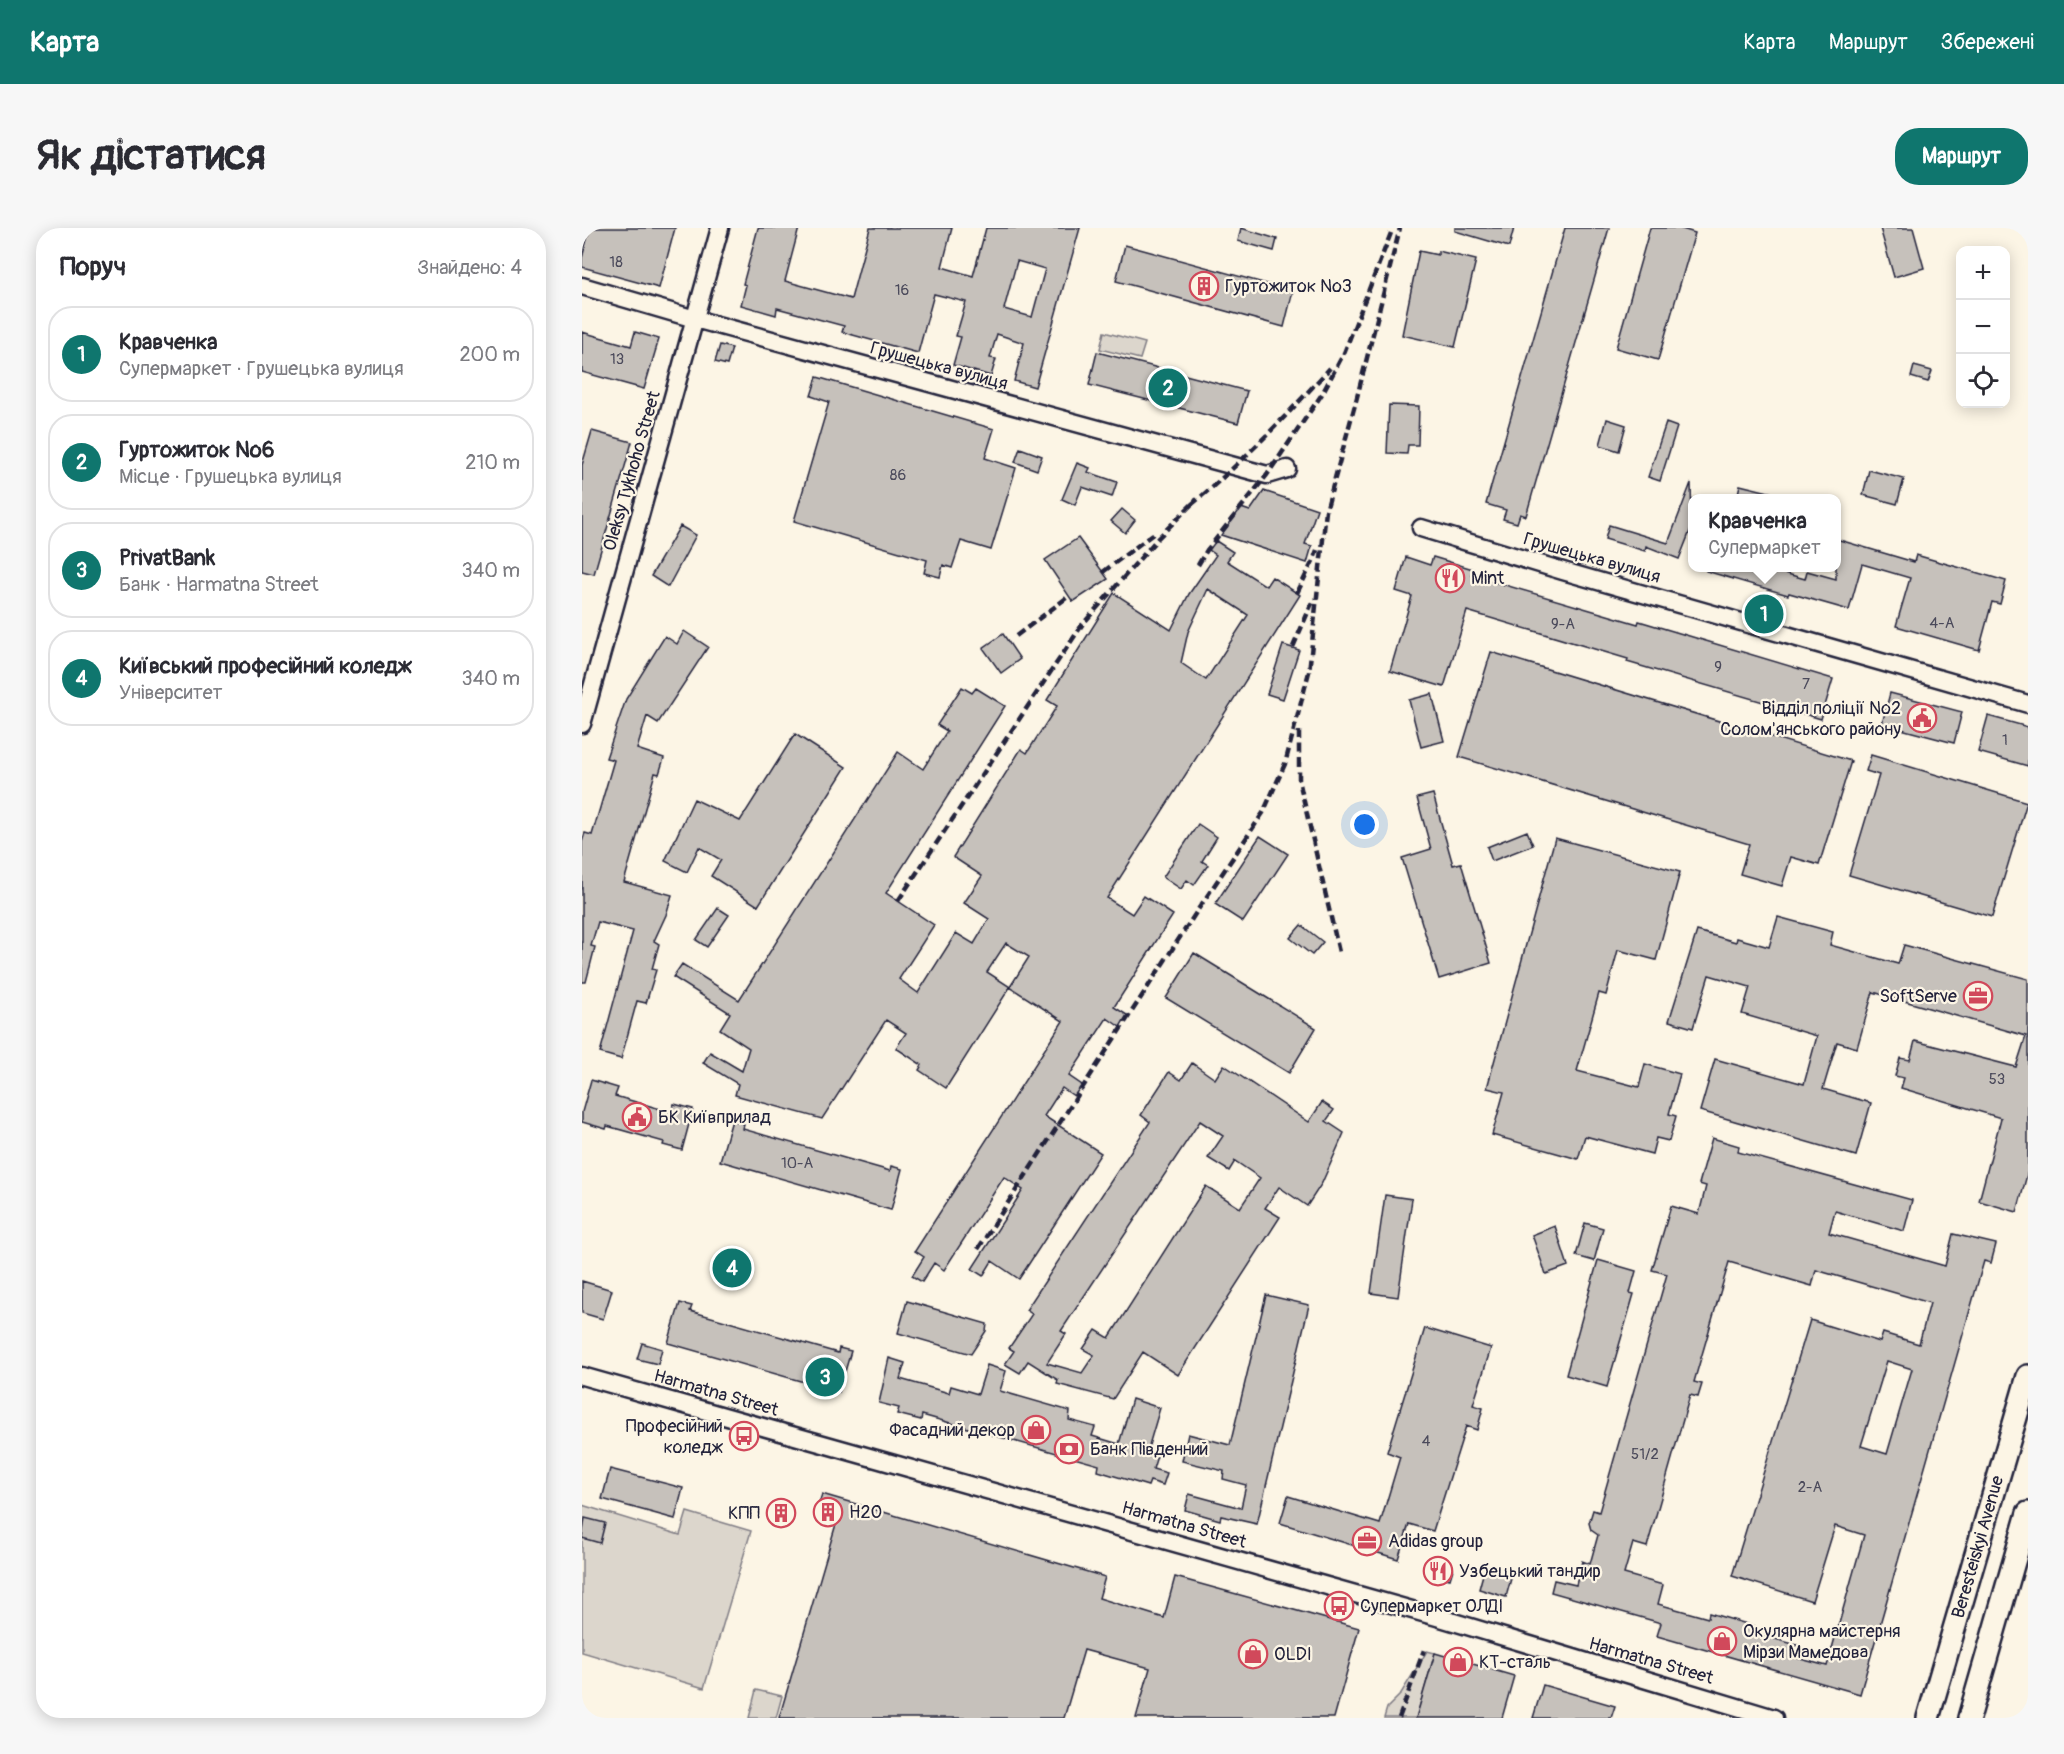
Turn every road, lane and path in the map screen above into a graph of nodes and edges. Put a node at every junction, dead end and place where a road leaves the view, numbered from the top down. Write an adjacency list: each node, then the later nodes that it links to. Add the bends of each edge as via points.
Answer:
1 (720, 228): 3 (street, Oleksy Tykhoho Street)
2 (582, 286): 3 (street, Грушецька вулиця)
3 (695, 319): 4 (street, Грушецька вулиця, via 1267,475); 7 (street, Oleksy Tykhoho Street)
4 (1287, 469)
5 (1421, 528): 6 (street, Грушецька вулиця)
6 (2028, 704)
7 (582, 724)
8 (582, 1376): 11 (street, Harmatna Street, via 1444,1619)
9 (2028, 1376): 12 (main road, Beresteiskyi Avenue)
10 (2028, 1513): 13 (main road)
11 (1774, 1718)
12 (1928, 1718)
13 (1969, 1718)

